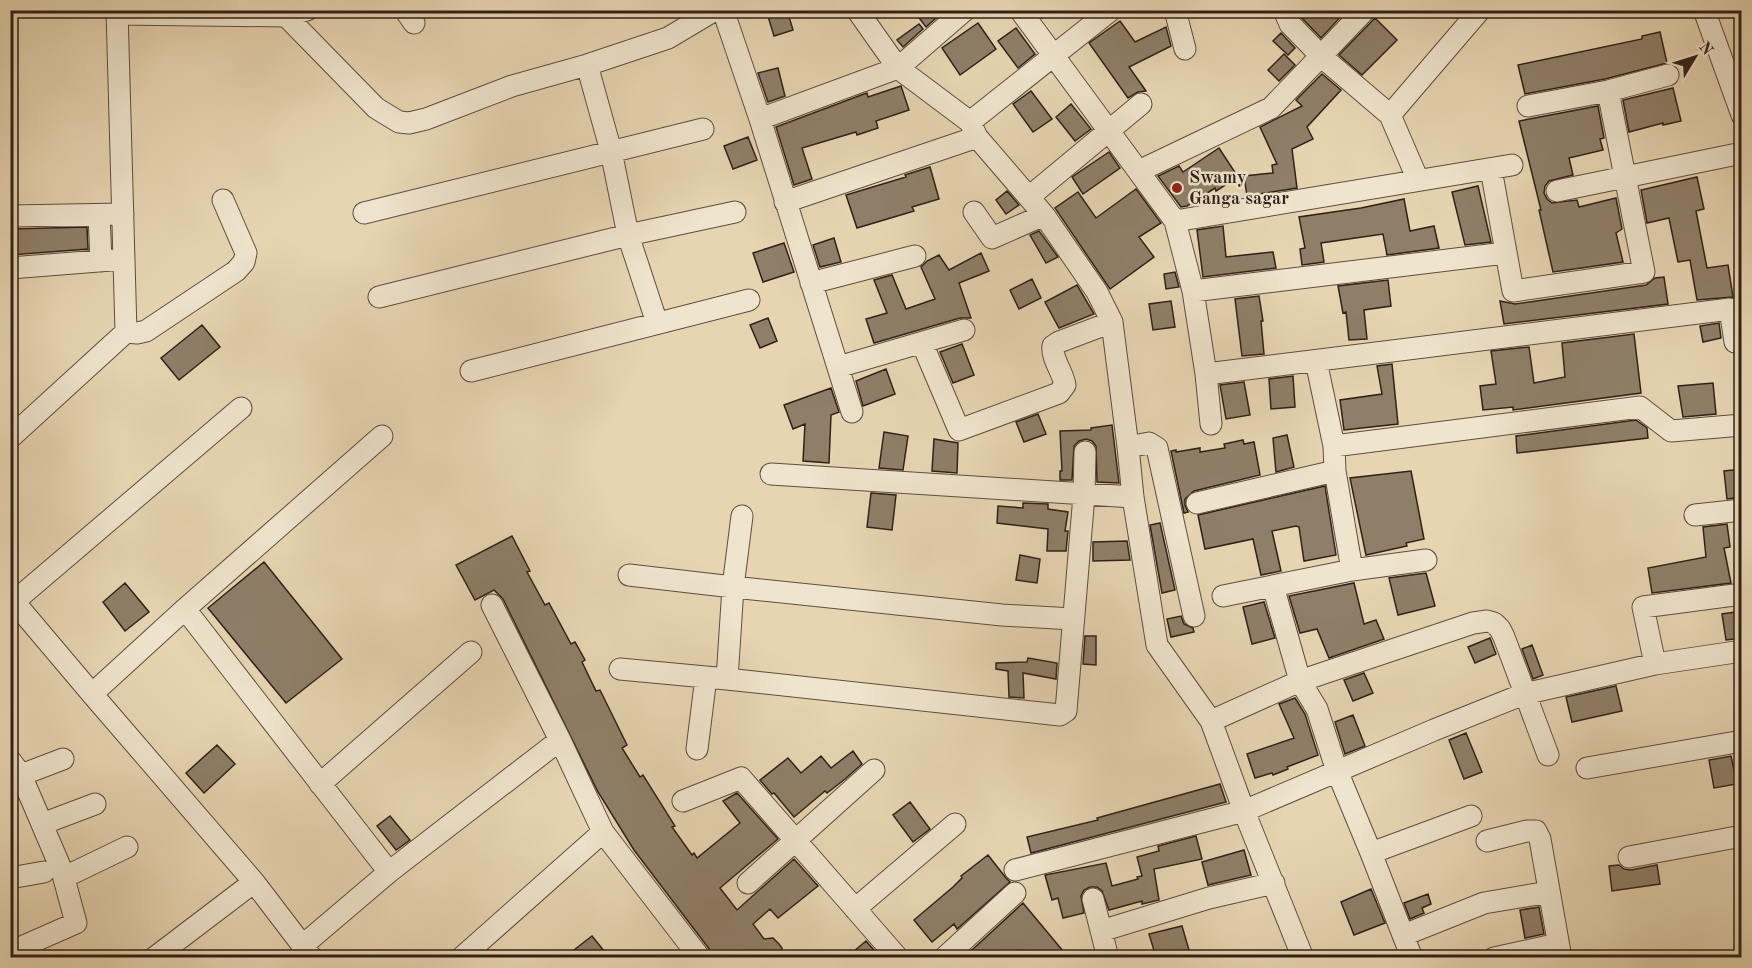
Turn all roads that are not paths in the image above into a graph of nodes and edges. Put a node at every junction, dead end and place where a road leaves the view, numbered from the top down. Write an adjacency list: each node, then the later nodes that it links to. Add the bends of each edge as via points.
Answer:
1 (308, 10): 14 (street)
2 (715, 10): 18 (street, via 668,38)
3 (723, 10): 26 (street)
4 (857, 10): 19 (street)
5 (965, 10): 19 (street)
6 (1020, 10): 16 (street)
7 (1112, 10): 16 (street)
8 (1175, 10): 15 (street)
9 (1284, 10): 17 (street, via 1290,24)
10 (1365, 10): 17 (street)
11 (1480, 10): 24 (street)
12 (1704, 10): 25 (street)
13 (117, 12): 14 (street); 44 (street)
14 (286, 16): 18 (street, via 376,108 399,122 426,119 512,86)
15 (1185, 49)
16 (1055, 55): 28 (street); 29 (street)
17 (1322, 57): 24 (street); 34 (street, via 1271,108)
18 (587, 65): 30 (street)
19 (898, 68): 26 (street); 28 (street)
20 (1668, 75): 21 (street)
21 (1608, 91): 23 (street); 35 (street)
22 (1141, 104): 29 (street)
23 (1528, 106)
24 (1390, 115): 36 (street)
25 (1742, 116)
26 (760, 118): 40 (street)
27 (704, 129): 30 (street)
28 (974, 130): 38 (street); 40 (street)
29 (1110, 131): 34 (street); 38 (street)
30 (611, 151): 43 (street); 49 (street)
31 (1742, 153): 35 (street)
32 (1512, 165): 33 (street)
33 (1491, 169): 36 (street); 52 (street)
34 (1139, 171): 48 (street)
35 (1625, 177): 37 (street); 52 (street, via 1644,272 1513,291)
36 (1418, 180): 48 (street)
37 (1557, 191)
38 (1029, 197): 46 (street)
39 (223, 200): 64 (street, via 246,254 244,262 146,331)
40 (785, 202): 57 (street)
41 (735, 212): 49 (street)
42 (974, 212): 46 (street, via 992,238)
43 (364, 213)
44 (123, 214): 45 (street); 50 (street)
45 (99, 215): 47 (street); 51 (street)
46 (1044, 215): 61 (street, via 1097,292)
47 (10, 216)
48 (1175, 221): 58 (street)
49 (628, 234): 59 (street); 62 (street)
50 (123, 236): 51 (street); 54 (street)
51 (100, 237): 55 (street)
52 (1505, 254): 58 (street)
53 (915, 256): 57 (street)
54 (124, 259): 55 (street); 64 (street)
55 (101, 261): 56 (street)
56 (10, 268)
57 (811, 283): 68 (street)
58 (1193, 291): 70 (street)
59 (379, 297)
60 (749, 300): 62 (street)
61 (1112, 322): 66 (street, via 1053,346 1065,385 1059,393 959,430); 78 (street)
62 (657, 323): 69 (street)
63 (964, 330): 66 (street)
64 (126, 332): 76 (street)
65 (1742, 340): 67 (street, via 1735,342 1730,309)
66 (922, 343): 68 (street)
67 (1316, 361): 70 (street); 77 (street)
68 (838, 367): 72 (street)
69 (471, 371)
70 (1206, 374): 73 (street)
71 (242, 408): 95 (street)
72 (852, 412)
73 (1211, 423)
74 (1742, 425): 77 (street, via 1671,431 1640,407)
75 (382, 436): 97 (street)
76 (10, 438)
77 (1334, 446): 80 (street)
78 (1128, 447): 83 (street); 98 (street, via 1149,443 1157,448)
79 (1085, 452): 82 (street)
80 (1335, 471): 84 (street); 89 (street)
81 (771, 474): 82 (street)
82 (1084, 495): 83 (street); 99 (street)
83 (1132, 498): 109 (street, via 1158,645)
84 (1197, 503)
85 (1742, 510): 86 (street)
86 (1695, 515)
87 (742, 516): 92 (street)
88 (1426, 560): 89 (street)
89 (1352, 570): 91 (street)
90 (629, 575): 92 (street)
91 (1273, 586): 94 (street); 106 (street)
92 (733, 587): 99 (street); 105 (street)
93 (1742, 594): 102 (street, via 1643,607)
94 (1223, 596)
95 (12, 601): 107 (street)
96 (492, 605): 110 (street)
97 (185, 609): 107 (street); 119 (street)
98 (1194, 616)
99 (1073, 619): 105 (street, via 1066,711 1060,715)
100 (1742, 651): 102 (street)
101 (471, 652): 119 (street)
102 (1655, 664): 108 (street)
103 (620, 669): 104 (street)
104 (706, 677): 105 (street); 112 (street)
105 (727, 679)
106 (1300, 681): 108 (street, via 1487,621 1500,629); 109 (street); 118 (street, via 1317,709)
107 (92, 694): 137 (street)
108 (1524, 694): 113 (street); 118 (street)
109 (1211, 721): 122 (street)
110 (560, 740): 126 (street); 135 (street)
111 (1742, 741): 116 (street)
112 (697, 749)
113 (1548, 755)
114 (63, 759): 115 (street)
115 (16, 768): 124 (street)
116 (1587, 768)
117 (874, 770): 128 (street)
118 (1337, 771): 122 (street); 131 (street)
119 (320, 784): 135 (street)
120 (683, 801): 128 (street, via 741,778)
121 (95, 804): 124 (street)
122 (1244, 811): 133 (street); 139 (street)
123 (1471, 816): 131 (street)
124 (42, 824): 134 (street)
125 (955, 824): 143 (street)
126 (603, 832): 150 (street); 151 (street)
127 (1742, 836): 132 (street)
128 (796, 839): 138 (street); 143 (street)
129 (1487, 841): 140 (street, via 1536,831)
130 (127, 847): 134 (street, via 71,874)
131 (1371, 853): 145 (street)
132 (1629, 857)
133 (1015, 870)
134 (53, 871): 136 (street); 147 (street, via 76,923)
135 (389, 872): 148 (street)
136 (10, 878)
137 (255, 882): 148 (street); 149 (street)
138 (748, 883)
139 (1274, 883): 144 (street); 155 (street)
140 (1549, 892): 145 (street, via 1484,903); 146 (street)
141 (1015, 893): 153 (street)
142 (1093, 899): 144 (street)
143 (855, 909): 152 (street)
144 (1101, 931): 154 (street)
145 (1404, 935): 156 (street)
146 (1559, 951): 157 (street)
147 (10, 952)
148 (307, 952)
149 (156, 957)
150 (461, 957)
151 (700, 957)
152 (898, 957)
153 (944, 957)
154 (1108, 957)
155 (1303, 957)
156 (1412, 957)
157 (1494, 957)

